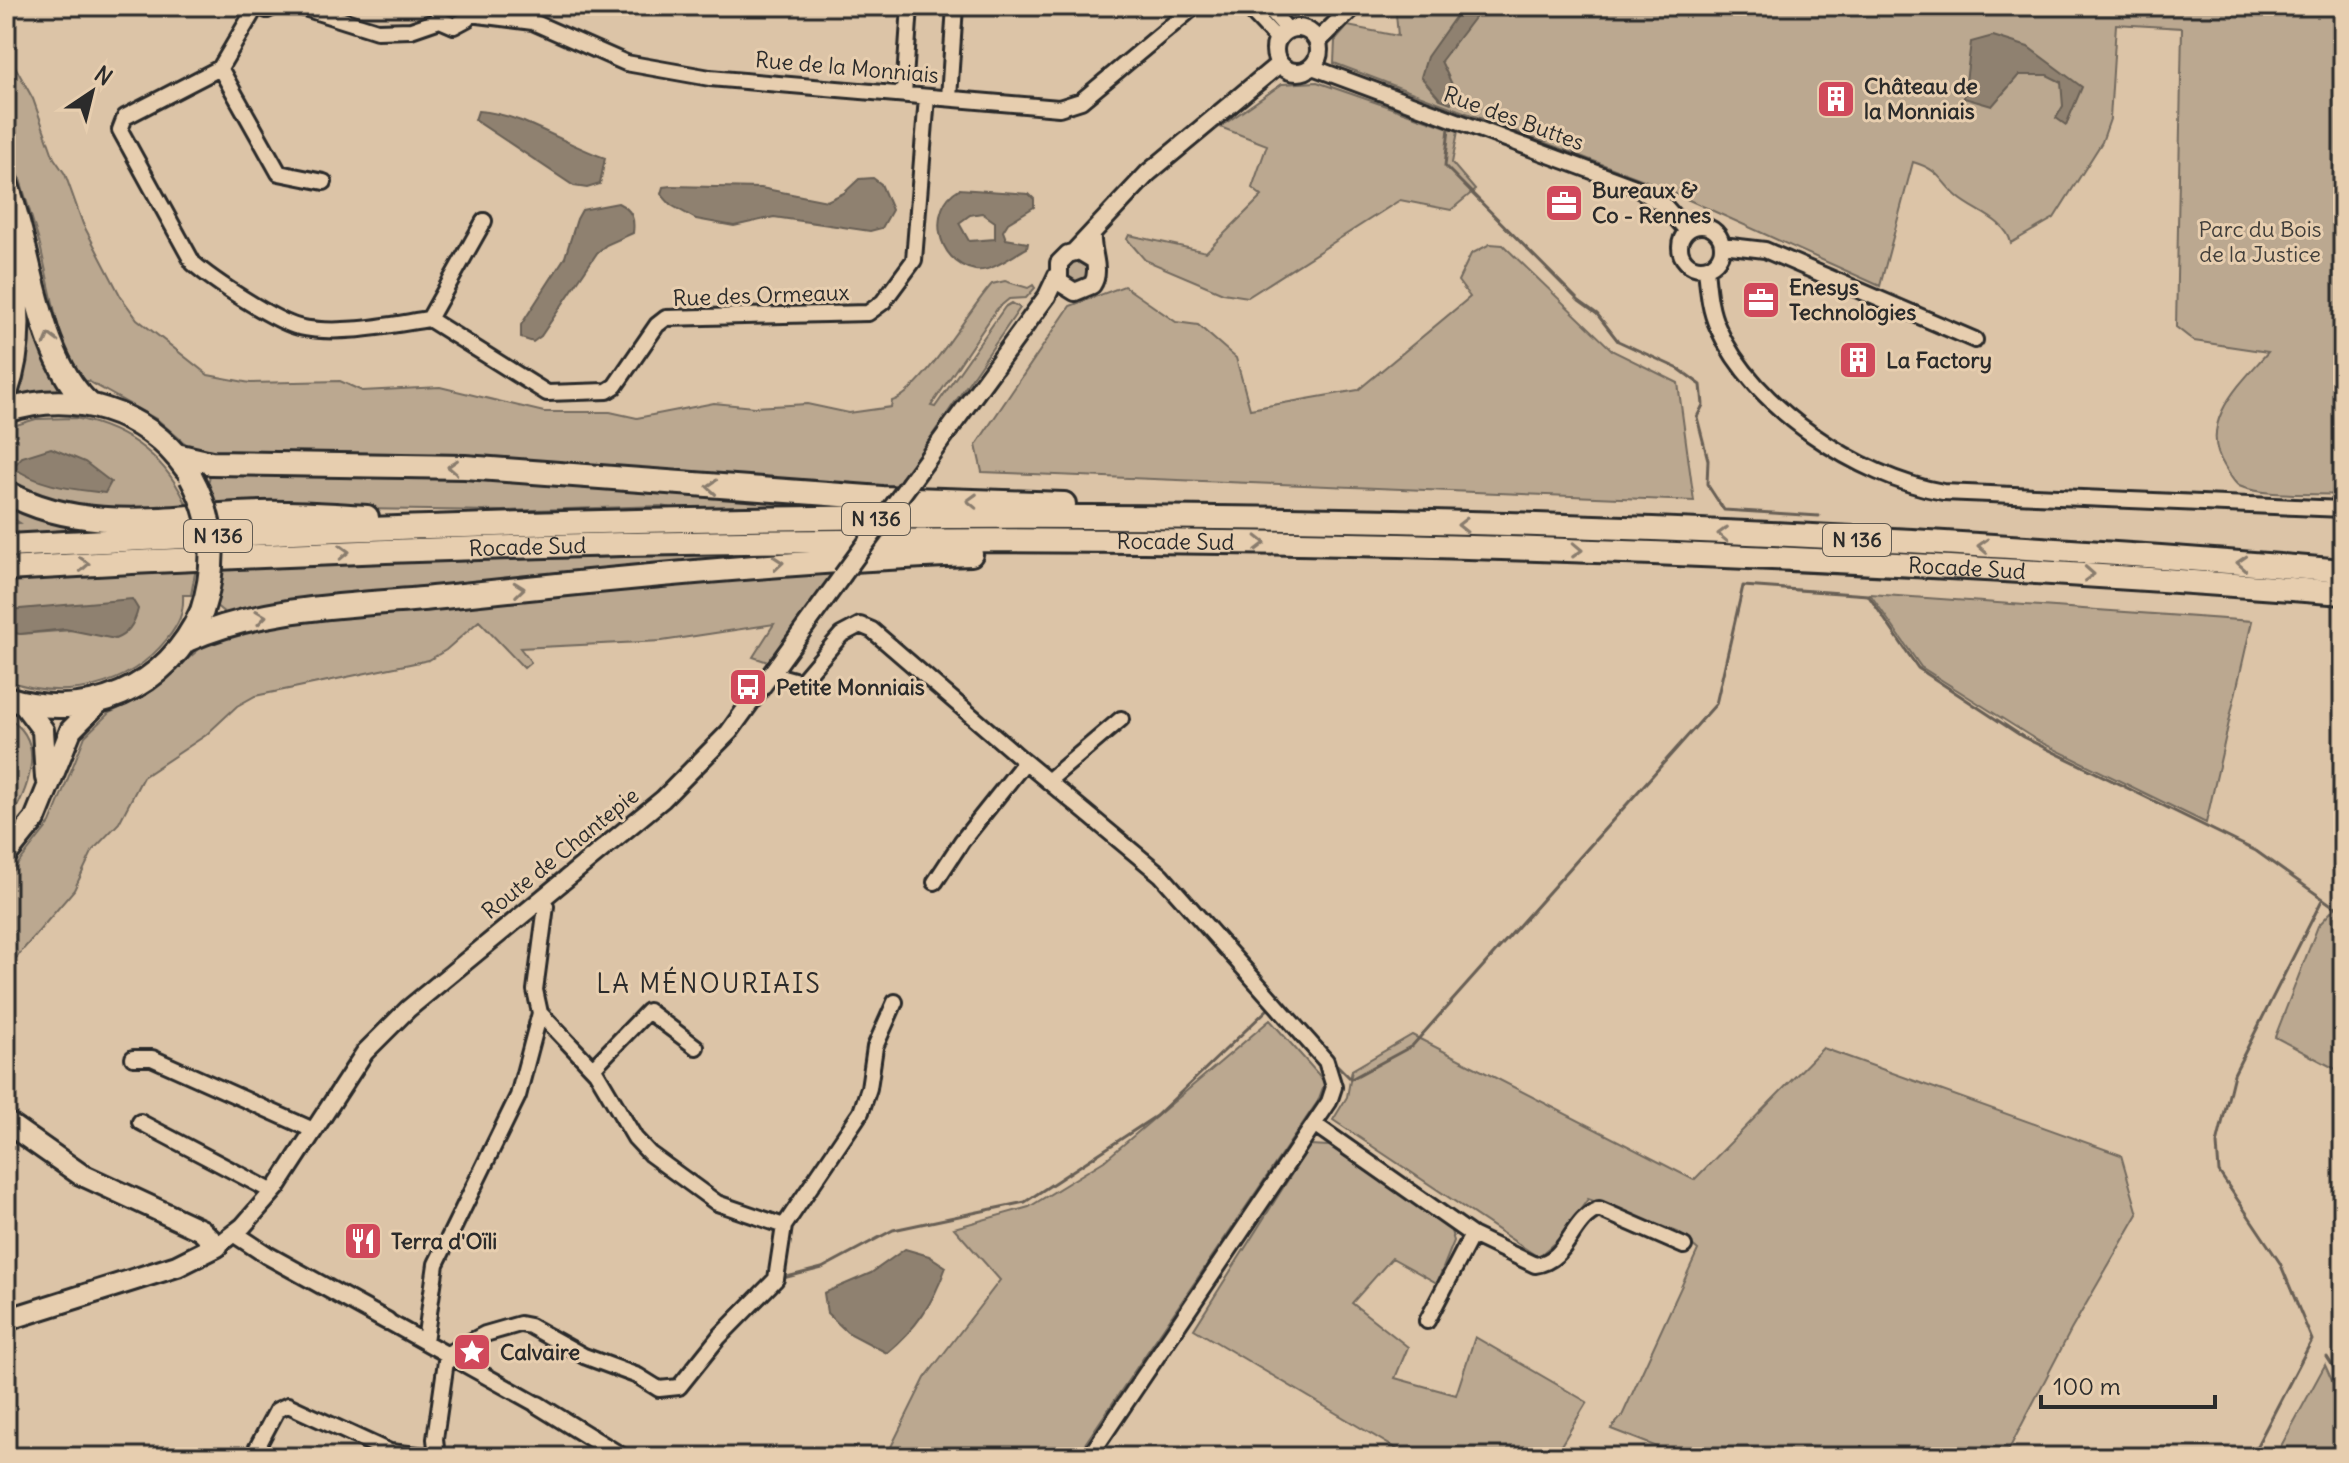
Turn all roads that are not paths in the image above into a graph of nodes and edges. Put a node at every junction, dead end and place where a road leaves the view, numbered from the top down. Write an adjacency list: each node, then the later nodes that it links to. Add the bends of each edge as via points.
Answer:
1 (276, 6): 10 (street)
2 (298, 6): 12 (street, via 377,31 411,30)
3 (910, 6): 18 (street)
4 (955, 6): 20 (street)
5 (1195, 6): 20 (street, Rue de la Monniais, via 1071,107)
6 (1246, 6): 13 (street)
7 (1267, 6): 13 (street)
8 (1343, 6): 14 (street)
9 (1354, 6): 14 (street)
10 (255, 7): 17 (street)
11 (470, 10): 12 (street, Rue de la Monniais, via 457,26); 18 (street, Rue de la Monniais, via 533,22 640,66 710,78)
12 (438, 13)
13 (1283, 35): 14 (street); 15 (street, via 1275,52)
14 (1312, 35): 16 (street, via 1320,52)
15 (1279, 64): 16 (street, via 1299,73); 25 (street, via 1148,173)
16 (1312, 67): 24 (street, Rue des Buttes, via 1635,187 1666,207)
17 (220, 68): 21 (street, via 279,173); 34 (street, via 125,117 120,130 193,263 208,277 296,326 327,330)
18 (904, 94): 19 (street, Rue de la Monniais)
19 (927, 97): 20 (street, Rue de la Monniais); 34 (street, Rue des Ormeaux, via 914,260 883,302 868,313 666,318 615,386 607,391 547,393)
20 (949, 98)
21 (324, 182)
22 (6, 183): 37 (main road, one-way to 22, via 56,361)
23 (484, 221): 34 (street)
24 (1687, 231): 27 (street, via 1699,226 1712,229); 30 (street, via 1680,254 1688,264)
25 (1092, 233): 28 (street); 29 (street)
26 (6, 242): 36 (main road, via 17,321)
27 (1722, 245): 30 (street, via 1719,257); 35 (street, via 1765,250)
28 (1074, 252): 29 (street); 31 (street, via 1062,257)
29 (1094, 260): 32 (street, via 1097,276 1092,285)
30 (1706, 268): 41 (street, via 1719,330 1766,393 1816,438 1883,476 1943,492)
31 (1057, 275): 32 (street); 33 (street, Route de Chantepie)
32 (1070, 290): 33 (street)
33 (1047, 296): 50 (street, Route de Chantepie, bridge)
34 (429, 319)
35 (1975, 340)
36 (6, 393)
37 (89, 404): 38 (main road, via 54,402); 39 (main road, via 131,419)
38 (6, 411)
39 (176, 455): 42 (main road, one-way to 39, via 1117,506 882,498 465,467 211,463); 49 (main road, bridge, via 206,508 212,542 211,576)
40 (6, 492): 43 (main road, via 48,511 83,518 264,513 405,518)
41 (2343, 509)
42 (1188, 520): 43 (main road, Rocade Sud / N 136, via 820,519); 47 (main road, Rocade Sud / N 136, one-way to 42, via 1868,540)
43 (430, 527): 45 (main road, Rocade Sud / N 136)
44 (1126, 541): 46 (main road, Rocade Sud / N 136, one-way to 44, via 581,544); 48 (main road, Rocade Sud / N 136, one-way to 48, via 1682,554); 49 (main road, one-way to 44, via 239,620 494,591 787,562 1096,550)
45 (6, 546)
46 (6, 569)
47 (2343, 571)
48 (2343, 593)
49 (187, 640): 52 (main road, via 142,684)
50 (772, 674): 54 (street, via 801,682 841,635 860,625); 59 (street, Route de Chantepie, via 729,732 663,799)
51 (14, 700): 52 (main road, via 67,707); 56 (main road, via 43,730)
52 (98, 703): 56 (main road, via 66,739)
53 (1121, 719): 55 (street)
54 (1025, 762): 55 (street); 58 (street)
55 (1048, 781): 67 (street, via 1161,875 1326,1061 1334,1087)
56 (44, 799): 57 (main road)
57 (6, 855)
58 (935, 882)
59 (542, 899): 61 (street, via 546,906 535,990); 68 (street, Route de Chantepie, via 379,1036)
60 (895, 1002): 70 (street, via 875,1047 861,1112)
61 (540, 1013): 64 (street); 78 (street, via 518,1096 436,1264)
62 (696, 1047): 64 (street, via 648,1011)
63 (133, 1058): 68 (street, via 152,1058)
64 (593, 1068): 70 (street, via 650,1154 717,1203)
65 (6, 1122): 73 (main road, via 80,1174 201,1230)
66 (140, 1122): 69 (street)
67 (1314, 1124): 72 (street); 84 (street)
68 (313, 1130): 69 (street, Route de Chantepie)
69 (273, 1192): 71 (street, Route de Chantepie)
70 (784, 1226): 79 (street, via 776,1279 679,1387 659,1389 520,1324 485,1334)
71 (235, 1234): 73 (street, Route de Chantepie); 76 (street)
72 (1472, 1235): 74 (street, via 1535,1265 1546,1264 1589,1212 1599,1209); 77 (street)
73 (217, 1246): 75 (main road, Route de Chantepie, via 177,1266)
74 (1684, 1246)
75 (6, 1320)
76 (387, 1321): 78 (street)
77 (1427, 1321)
78 (425, 1341): 79 (street)
79 (447, 1354): 80 (street); 82 (street)
80 (538, 1405): 83 (street)
81 (252, 1457): 82 (street, via 277,1410 288,1405 390,1452)
82 (437, 1457)
83 (622, 1457)
84 (1089, 1457)

